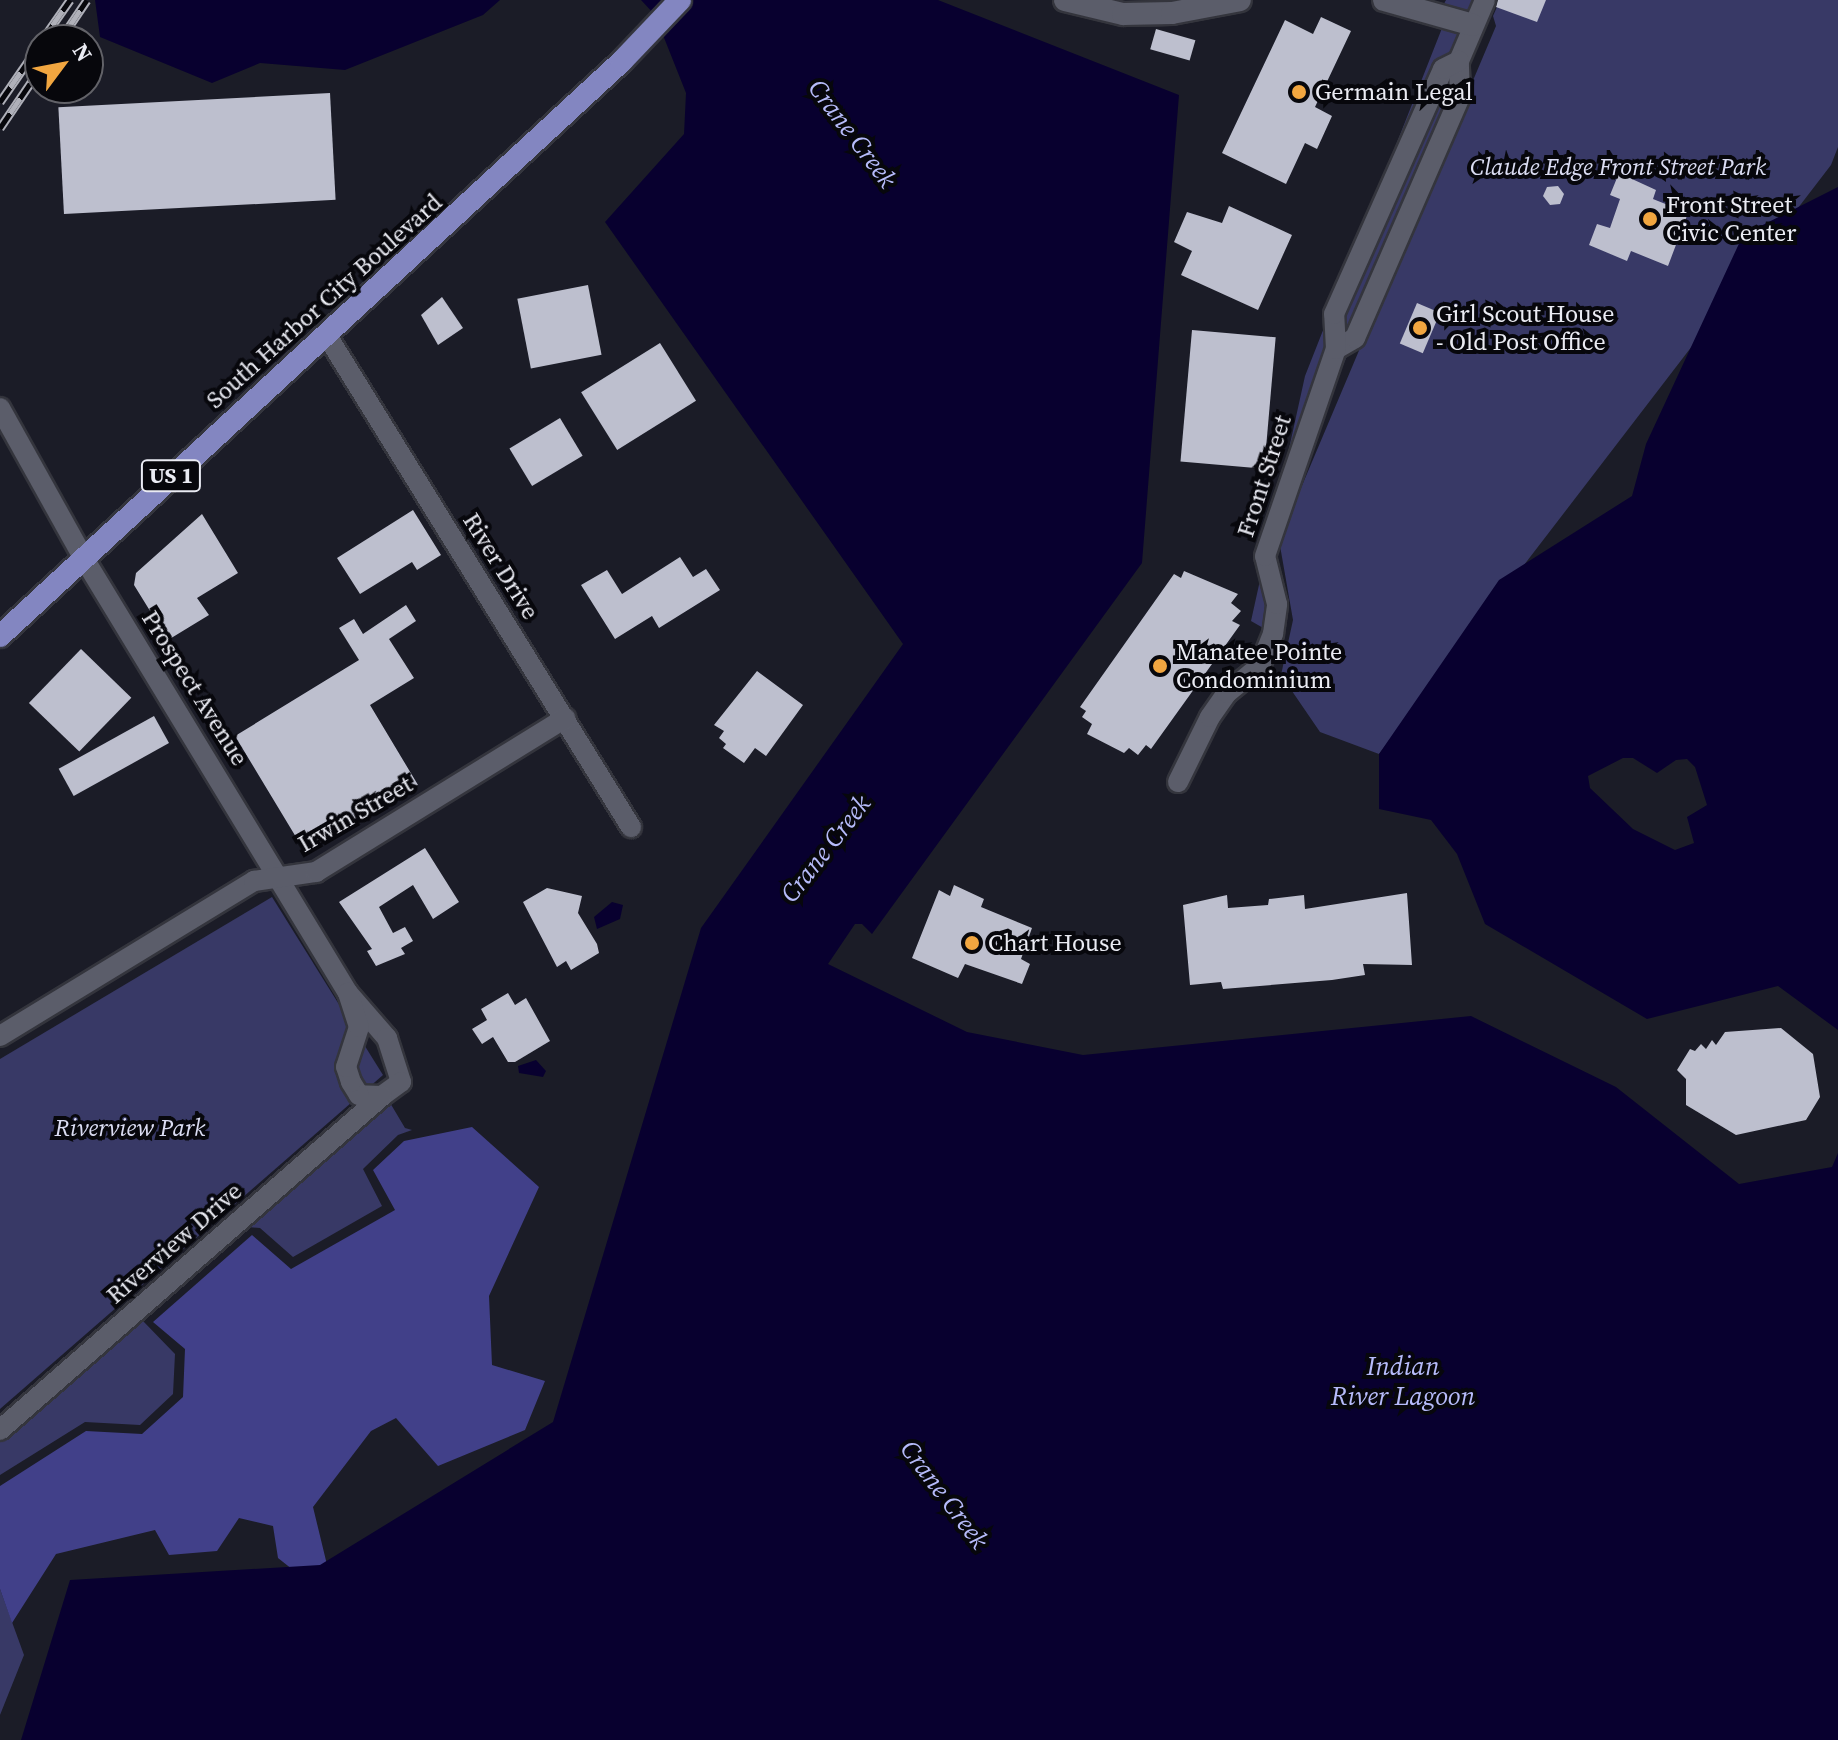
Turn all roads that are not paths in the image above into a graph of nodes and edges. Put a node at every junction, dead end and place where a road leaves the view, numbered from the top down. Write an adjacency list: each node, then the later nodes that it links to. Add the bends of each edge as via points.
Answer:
1 (680, 0): 8 (main road, South Harbor City Boulevard / US 1, via 622,61)
2 (1065, 0): 3 (street, via 1123,14 1172,13)
3 (1240, 0)
4 (1384, 0): 6 (street)
5 (1485, 0): 6 (street, Front Street)
6 (1473, 25): 7 (street, Front Street)
7 (1459, 61): 9 (street, Front Street, via 1460,96 1355,338); 9 (street, Front Street, via 1443,69 1334,314)
8 (326, 334): 11 (main road, South Harbor City Boulevard / US 1); 13 (street, River Drive)
9 (1336, 349): 14 (street, Front Street, via 1267,547 1277,604 1273,634 1260,666 1227,693 1210,717)
10 (0, 408): 11 (street, Prospect Avenue)
11 (83, 557): 12 (main road, South Harbor City Boulevard / US 1); 16 (street, Prospect Avenue)
12 (0, 636)
13 (565, 718): 15 (street, River Drive); 16 (street, Irwin Street, via 316,872)
14 (1178, 782)
15 (631, 827)
16 (282, 876): 17 (street, Prospect Avenue); 18 (street, Irwin Street, via 254,881)
17 (348, 993): 19 (street, Prospect Avenue, via 396,1055 401,1082); 19 (street, Prospect Avenue, via 359,1027 346,1067 359,1095)
18 (0, 1036)
19 (382, 1096): 20 (street, Riverview Drive)
20 (0, 1430)

